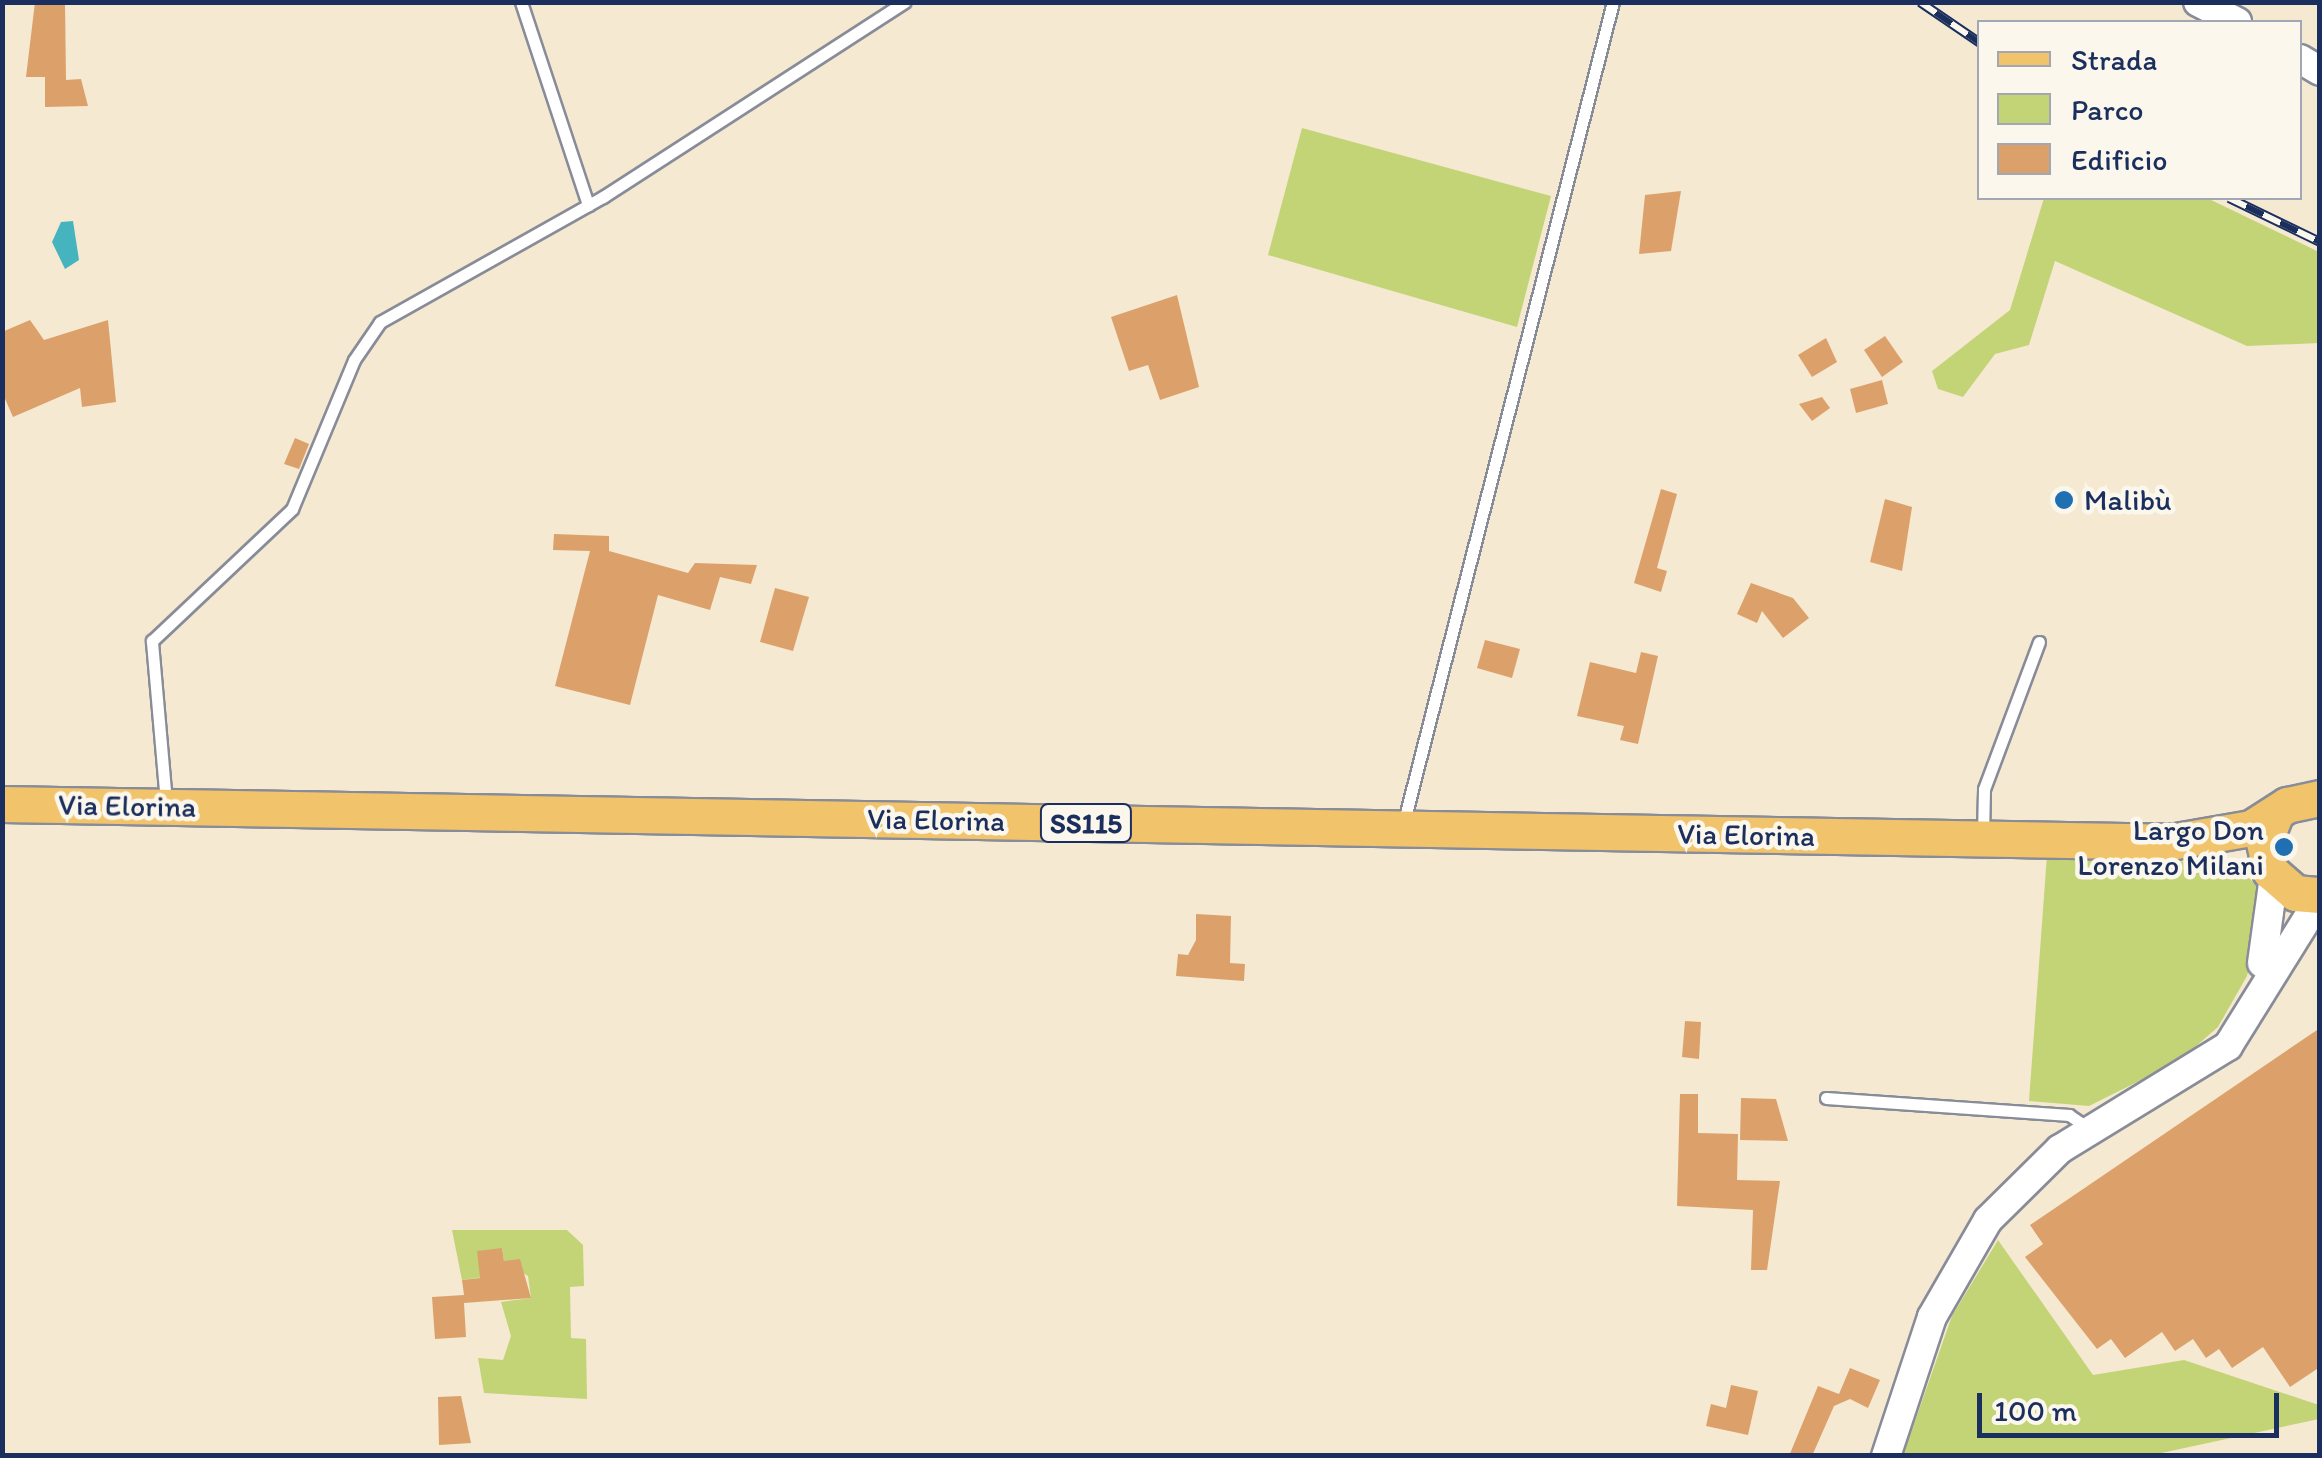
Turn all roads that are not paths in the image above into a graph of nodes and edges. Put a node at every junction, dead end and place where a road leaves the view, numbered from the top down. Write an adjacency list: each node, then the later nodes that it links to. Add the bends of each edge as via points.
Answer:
1 (521, 2): 6 (lane)
2 (904, 2): 6 (lane)
3 (1614, 2): 12 (lane)
4 (2198, 2): 5 (street)
5 (2233, 20)
6 (588, 205): 10 (lane, via 380,322 354,360 292,509 160,628 150,656)
7 (2039, 642): 13 (lane, via 1984,789)
8 (2320, 798): 11 (main road)
9 (2, 804): 10 (main road, Via Elorina / SS115)
10 (167, 806): 12 (main road, Via Elorina / SS115)
11 (2275, 815): 14 (main road); 15 (main road, via 2264,842)
12 (1402, 829): 13 (main road, Via Elorina / SS115)
13 (1982, 838): 14 (main road, Via Elorina / SS115)
14 (2170, 842): 15 (main road)
15 (2272, 874): 16 (main road); 17 (street)
16 (2320, 896): 17 (street)
17 (2257, 989): 19 (street, via 2211,1062)
18 (1826, 1098): 19 (lane, via 2069,1115)
19 (2090, 1129): 20 (street, via 2026,1179 1954,1268)
20 (1886, 1456)

